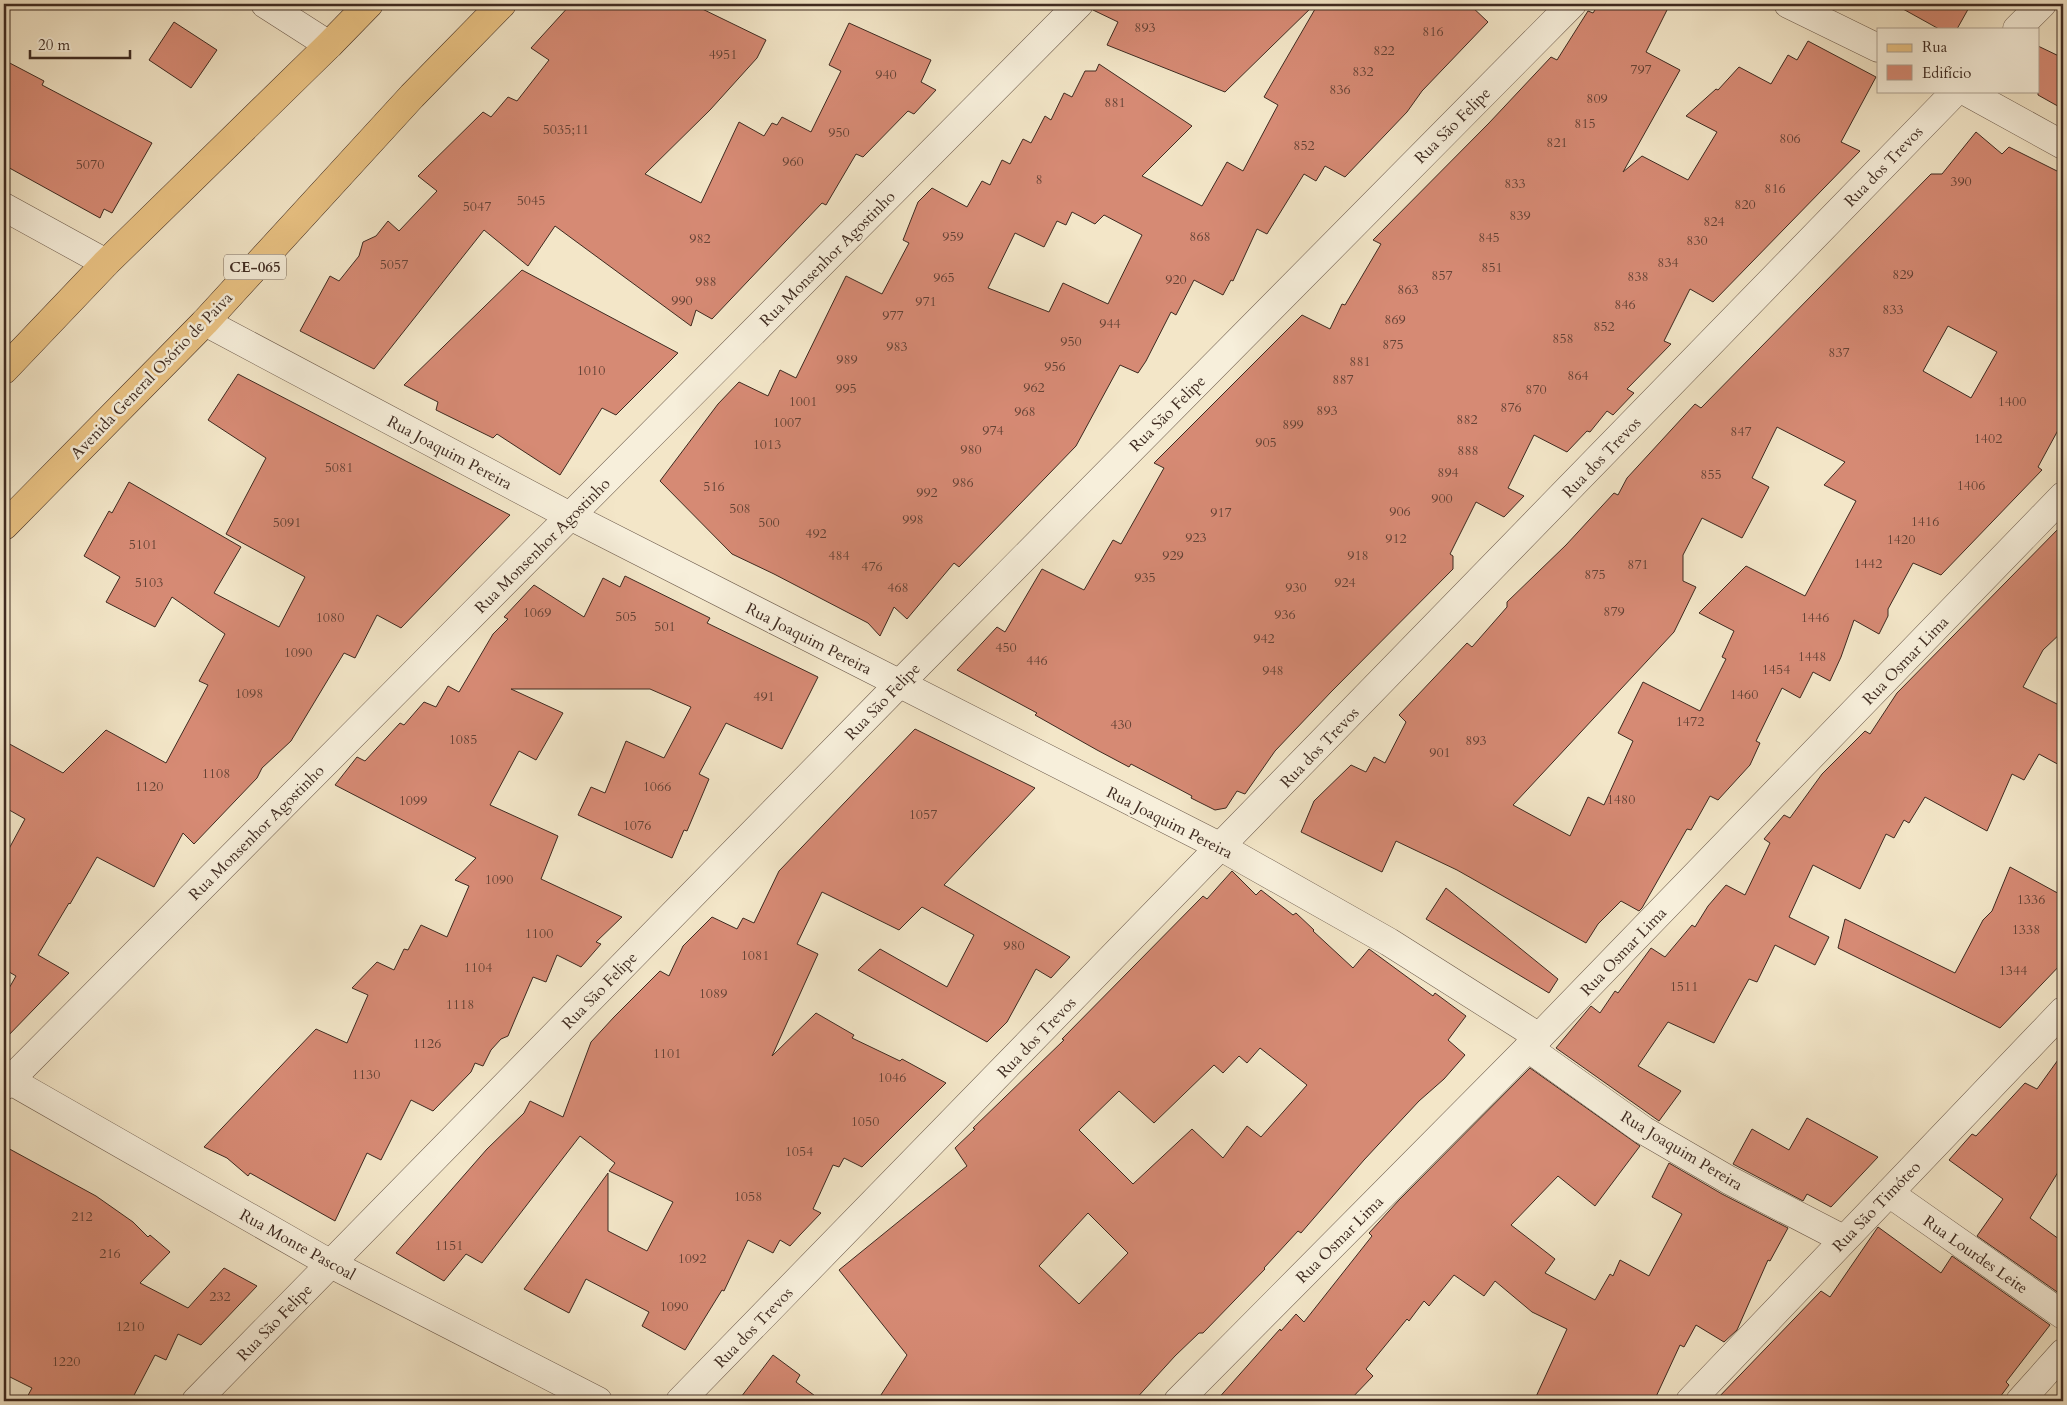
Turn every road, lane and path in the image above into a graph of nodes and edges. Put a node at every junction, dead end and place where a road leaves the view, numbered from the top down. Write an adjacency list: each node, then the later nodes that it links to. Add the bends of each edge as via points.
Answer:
1 (265, 4): 9 (street)
2 (369, 4): 9 (main road)
3 (502, 4): 16 (main road, Avenida General Osório de Paiva / CE-065, via 412,96)
4 (1079, 4): 19 (street, Rua Monsenhor Agostinho)
5 (1572, 4): 21 (street, Rua São Felipe)
6 (1788, 4): 10 (street)
7 (2042, 4): 8 (street)
8 (2018, 28)
9 (329, 46): 15 (main road)
10 (1877, 48)
11 (1955, 92): 22 (street, Rua dos Trevos)
12 (1967, 92): 13 (street)
13 (2063, 145)
14 (4, 207): 15 (street)
15 (106, 263): 17 (main road)
16 (205, 322): 19 (street, Rua Joaquim Pereira); 20 (main road, Avenida General Osório de Paiva / CE-065)
17 (4, 370)
18 (2063, 496): 24 (street, Rua Osmar Lima)
19 (570, 516): 21 (street, Rua Joaquim Pereira); 25 (street, Rua Monsenhor Agostinho)
20 (4, 526)
21 (899, 684): 22 (street, Rua Joaquim Pereira); 28 (street, Rua São Felipe)
22 (1221, 848): 24 (street, Rua Joaquim Pereira, via 1389,942); 33 (street, Rua dos Trevos)
23 (2063, 1011): 26 (street, Rua São Timóteo)
24 (1534, 1042): 27 (street, Rua Joaquim Pereira, via 1643,1130 1729,1180); 34 (street, Rua Osmar Lima)
25 (6, 1081): 28 (street, Rua Monte Pascoal)
26 (1889, 1194): 27 (street, Rua São Timóteo); 29 (street, Rua Lourdes Leite)
27 (1843, 1239): 35 (street, Rua São Timóteo)
28 (331, 1264): 31 (street, Rua São Felipe); 32 (street, Rua Monte Pascoal)
29 (2063, 1314)
30 (2063, 1352): 36 (street)
31 (196, 1401)
32 (598, 1401)
33 (680, 1401)
34 (1178, 1401)
35 (1690, 1401)
36 (2020, 1401)

